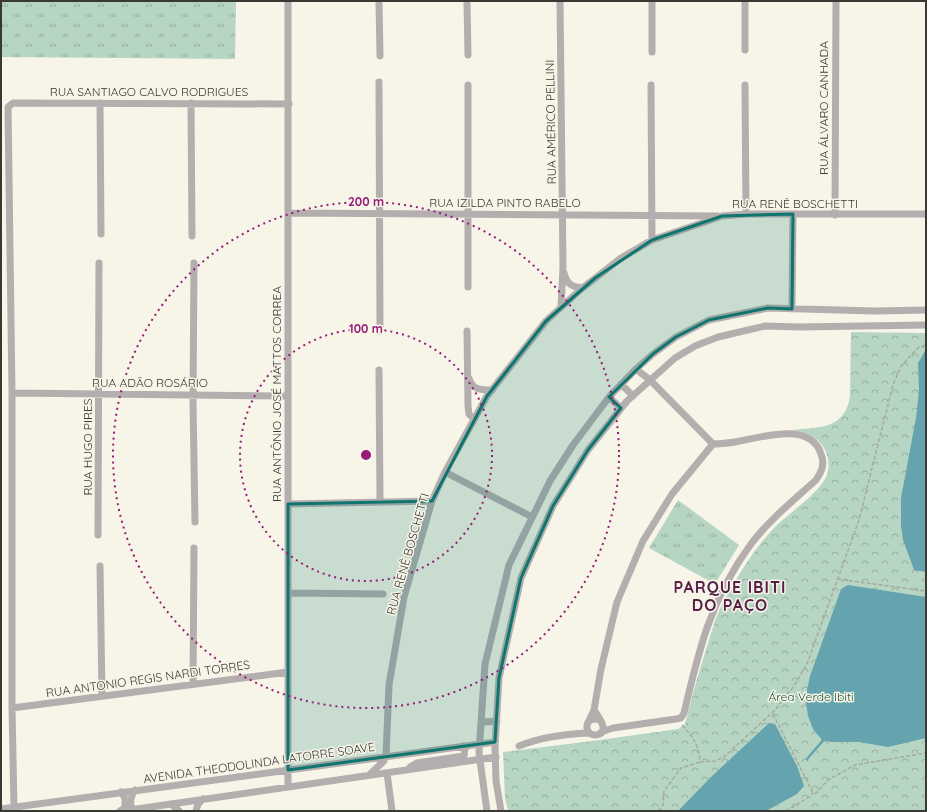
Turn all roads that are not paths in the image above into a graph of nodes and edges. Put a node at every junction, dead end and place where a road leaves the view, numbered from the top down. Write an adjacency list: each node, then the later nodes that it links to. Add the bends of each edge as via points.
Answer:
1 (288, 1): 18 (street, RUA ANTÔNIO JOSÉ MATTOS CORREA)
2 (380, 1): 11 (street)
3 (468, 1): 10 (street)
4 (560, 1): 25 (street, RUA AMÉRICO PELLINI)
5 (652, 1): 9 (street)
6 (745, 1): 8 (street)
7 (836, 1): 27 (street, RUA ÁLVARO CANHADA)
8 (745, 50)
9 (652, 52)
10 (468, 54)
11 (380, 56)
12 (380, 82): 20 (street)
13 (468, 85): 21 (street)
14 (651, 85): 26 (street)
15 (745, 86): 22 (street)
16 (100, 103): 17 (street, RUA SANTIAGO CALVO RODRIGUES); 29 (street); 51 (street, RUA SANTIAGO CALVO RODRIGUES, via 13,103 8,107)
17 (191, 104): 18 (street, RUA SANTIAGO CALVO RODRIGUES); 30 (street)
18 (289, 104): 19 (street, RUA ANTÔNIO JOSÉ MATTOS CORREA)
19 (288, 213): 20 (street, RUA IZILDA PINTO RABELO); 54 (street, RUA ANTÔNIO JOSÉ MATTOS CORREA)
20 (380, 214): 21 (street, RUA IZILDA PINTO RABELO); 43 (street)
21 (468, 214): 25 (street, RUA IZILDA PINTO RABELO); 35 (street)
22 (746, 214): 23 (street, RUA RENÊ BOSCHETTI); 28 (street, RUA RENÊ BOSCHETTI)
23 (793, 214): 27 (street, RUA RENÊ BOSCHETTI); 38 (street)
24 (926, 214): 27 (street, RUA RENÊ BOSCHETTI)
25 (563, 215): 26 (street, RUA IZILDA PINTO RABELO); 34 (street, RUA AMÉRICO PELLINI)
26 (652, 215): 28 (street, RUA IZILDA PINTO RABELO); 31 (street)
27 (835, 215)
28 (722, 216): 31 (street, RUA RENÊ BOSCHETTI)
29 (101, 234)
30 (192, 236)
31 (652, 240): 36 (street, RUA RENÊ BOSCHETTI, via 621,258)
32 (99, 262): 52 (street, RUA HUGO PIRES)
33 (194, 263): 53 (street)
34 (563, 267): 36 (street, RUA AMÉRICO PELLINI, via 565,279 570,284 577,288); 37 (street, RUA AMÉRICO PELLINI)
35 (468, 287)
36 (584, 287): 37 (street, RUA RENÊ BOSCHETTI)
37 (561, 307): 50 (street, RUA RENÊ BOSCHETTI, via 546,321)
38 (792, 309): 39 (street); 45 (street, via 768,308 709,320 676,337)
39 (926, 310)
40 (926, 320): 41 (street, via 907,322)
41 (903, 325): 42 (street); 48 (street, via 765,326 718,337 696,346 675,358)
42 (926, 325)
43 (380, 330)
44 (467, 331): 47 (street)
45 (636, 369): 48 (street); 49 (street)
46 (379, 370): 62 (street)
47 (467, 374): 50 (street, via 470,383 477,389); 58 (street, via 469,414)
48 (650, 380): 55 (street); 59 (street)
49 (621, 384): 55 (street); 56 (street)
50 (492, 390): 58 (street, RUA RENÊ BOSCHETTI)
51 (12, 393): 52 (street, RUA ADÃO ROSÁRIO); 74 (street)
52 (99, 394): 53 (street, RUA ADÃO ROSÁRIO); 66 (street, RUA HUGO PIRES)
53 (193, 395): 54 (street, RUA ADÃO ROSÁRIO); 65 (street)
54 (288, 396): 63 (street, RUA ANTÔNIO JOSÉ MATTOS CORREA)
55 (633, 396): 57 (street)
56 (609, 397): 57 (street); 64 (street, via 573,445 550,481)
57 (621, 408): 77 (street, via 588,450 553,506 521,578 499,678)
58 (474, 419): 60 (street, RUA RENÊ BOSCHETTI)
59 (713, 444): 75 (street, via 672,494 643,541 617,602); 80 (street, via 778,433 794,434 816,443 821,452 823,468 816,480 779,513 752,543 731,575 707,625 681,718)
60 (445, 472): 61 (street, RUA RENÊ BOSCHETTI); 64 (street)
61 (432, 501): 62 (street); 88 (street, RUA RENÊ BOSCHETTI, via 404,597 389,685)
62 (380, 502): 63 (street)
63 (288, 504): 69 (street, RUA ANTÔNIO JOSÉ MATTOS CORREA)
64 (532, 517): 76 (street, via 507,573 485,664)
65 (195, 522)
66 (98, 535)
67 (194, 548): 72 (street)
68 (100, 566): 73 (street)
69 (288, 593): 70 (street); 71 (street, RUA ANTÔNIO JOSÉ MATTOS CORREA)
70 (383, 594)
71 (288, 672): 72 (street, RUA ANTONIO REGIS NARDI TORRES); 91 (street, RUA ANTÔNIO JOSÉ MATTOS CORREA)
72 (193, 684): 73 (street, RUA ANTONIO REGIS NARDI TORRES)
73 (102, 696): 74 (street, RUA ANTONIO REGIS NARDI TORRES)
74 (12, 708): 102 (street)
75 (594, 710): 78 (street); 79 (street)
76 (482, 721): 77 (street); 85 (street)
77 (496, 721): 84 (street)
78 (601, 722): 79 (street, via 596,718); 80 (street); 81 (street)
79 (588, 723): 82 (street); 83 (street)
80 (613, 728): 81 (street)
81 (601, 732): 82 (street, via 593,735)
82 (589, 733): 83 (street)
83 (576, 734): 87 (street, via 533,740)
84 (495, 742): 85 (street, AVENIDA THEODOLINDA LATORRE SOAVE); 89 (street)
85 (480, 744): 86 (street, AVENIDA THEODOLINDA LATORRE SOAVE); 90 (street)
86 (463, 746): 88 (street, AVENIDA THEODOLINDA LATORRE SOAVE); 92 (street, via 464,756 417,763)
87 (519, 746)
88 (386, 756): 91 (street, AVENIDA THEODOLINDA LATORRE SOAVE); 94 (street, AVENIDA THEODOLINDA LATORRE SOAVE)
89 (496, 757): 90 (street); 95 (street)
90 (480, 759): 92 (street); 96 (street)
91 (288, 770): 97 (street, RUA ANTÔNIO JOSÉ MATTOS CORREA); 98 (street, AVENIDA THEODOLINDA LATORRE SOAVE)
92 (402, 770): 93 (street)
93 (387, 773): 94 (street); 108 (street)
94 (369, 775): 97 (street)
95 (496, 780): 96 (street); 110 (street)
96 (483, 782): 109 (street)
97 (288, 787): 100 (street)
98 (135, 790): 99 (street, AVENIDA THEODOLINDA LATORRE SOAVE); 104 (street, AVENIDA THEODOLINDA LATORRE SOAVE, via 131,795 131,807)
99 (121, 792): 102 (street, AVENIDA THEODOLINDA LATORRE SOAVE); 105 (street, via 126,798)
100 (203, 799): 101 (street); 107 (street)
101 (171, 804): 104 (street); 106 (street)
102 (14, 807): 103 (street, AVENIDA THEODOLINDA LATORRE SOAVE)
103 (1, 809)
104 (134, 810): 105 (street)
105 (122, 811)
106 (179, 811)
107 (196, 811)
108 (392, 811)
109 (487, 811)
110 (501, 811)

